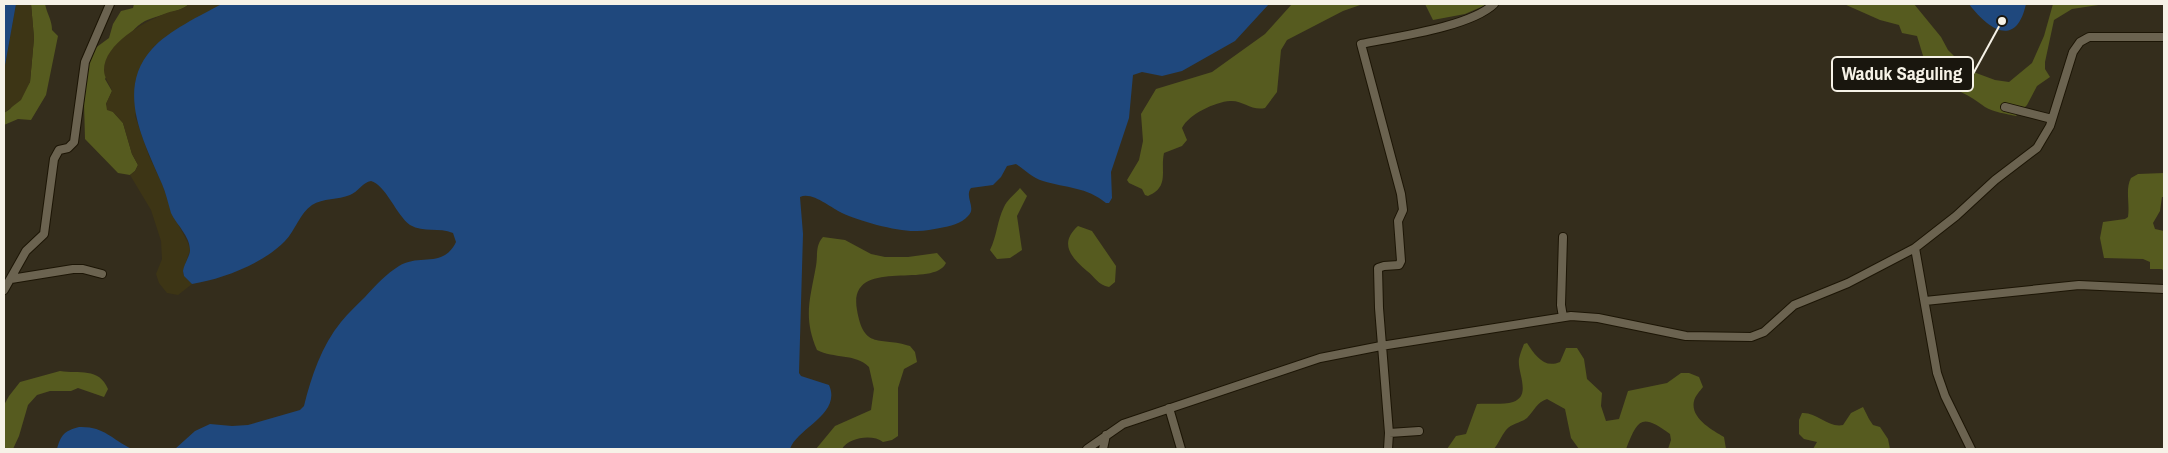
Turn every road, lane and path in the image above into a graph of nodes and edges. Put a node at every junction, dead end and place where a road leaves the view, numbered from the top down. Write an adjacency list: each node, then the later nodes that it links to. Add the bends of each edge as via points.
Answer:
1 (110, 4): 9 (street, via 84,62 74,142 68,148 58,150 54,159 44,234 26,251)
2 (1494, 4): 14 (street, via 1462,21 1361,44 1402,194 1403,210 1398,222 1401,261 1399,265 1378,268)
3 (2164, 37): 5 (street, via 2089,38 2080,42 2068,63)
4 (2005, 107): 5 (street)
5 (2052, 120): 7 (street, via 2037,148 1994,180)
6 (1563, 237): 13 (street)
7 (1915, 248): 12 (street); 13 (street, via 1848,283 1794,305 1764,332 1751,337 1686,336 1586,316)
8 (102, 274): 9 (street, via 73,269)
9 (11, 279): 11 (street)
10 (2164, 289): 12 (street, via 2080,285)
11 (4, 290)
12 (1926, 301): 23 (street, via 1937,373)
13 (1563, 318): 14 (street)
14 (1381, 346): 15 (street, via 1320,358); 17 (street)
15 (1169, 408): 18 (street, via 1123,424); 21 (street)
16 (1419, 431): 17 (street)
17 (1389, 433): 22 (street)
18 (1106, 435): 19 (street); 20 (street)
19 (1087, 449)
20 (1103, 449)
21 (1181, 449)
22 (1388, 449)
23 (1972, 449)

